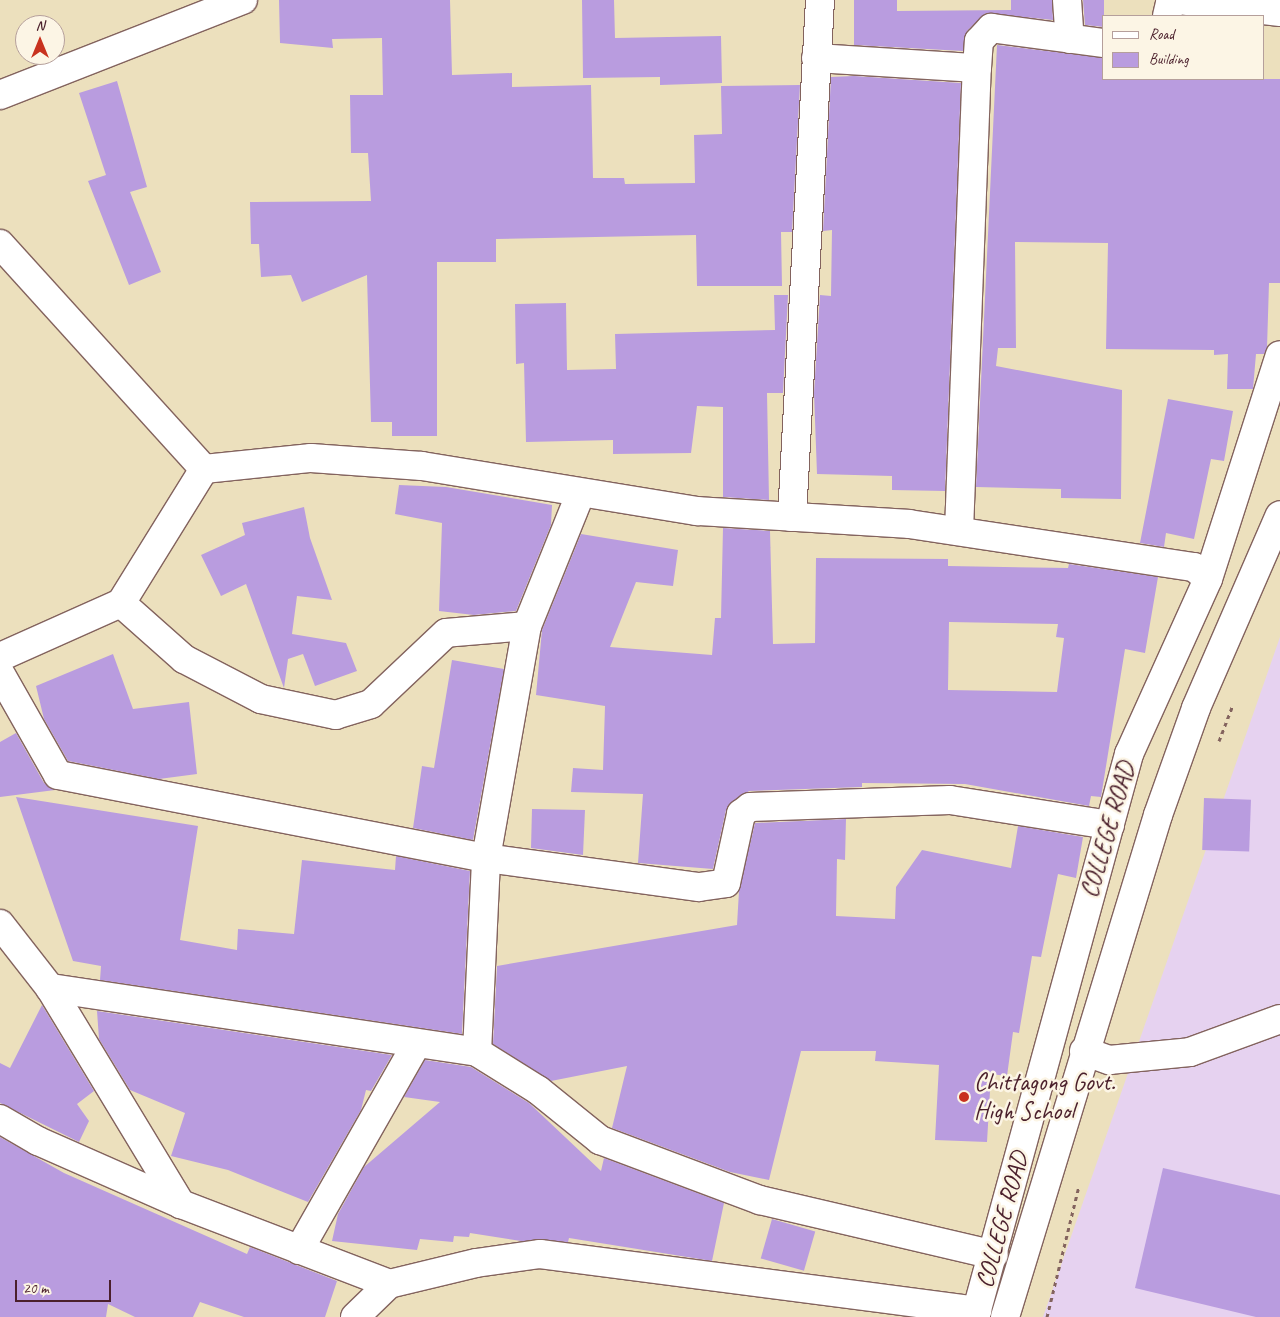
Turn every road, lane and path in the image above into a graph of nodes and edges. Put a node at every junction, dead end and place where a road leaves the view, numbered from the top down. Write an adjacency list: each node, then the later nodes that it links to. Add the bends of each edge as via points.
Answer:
1 (243, 0): 10 (street)
2 (820, 0): 8 (street)
3 (1067, 0): 6 (street)
4 (1280, 12): 5 (street, via 1179,0 1170,3)
5 (1167, 15)
6 (1070, 39): 7 (street); 9 (street, via 991,28 979,41)
7 (1102, 43)
8 (816, 58): 9 (street); 16 (street)
9 (976, 68): 17 (street)
10 (0, 95)
11 (0, 244): 13 (street)
12 (1280, 355): 18 (street, COLLEGE ROAD)
13 (204, 469): 14 (street, via 321,459 422,466); 20 (street)
14 (580, 495): 16 (street, via 697,511); 21 (street)
15 (1280, 516): 19 (street, COLLEGE ROAD)
16 (792, 517): 17 (street)
17 (959, 531): 18 (street, via 1194,567)
18 (1208, 579): 19 (street); 26 (street, COLLEGE ROAD, via 1129,754)
19 (1249, 592): 32 (street, COLLEGE ROAD, via 1196,708)
20 (121, 603): 21 (street, via 184,659 261,699 336,714 371,704 446,633); 22 (street)
21 (527, 626): 27 (street)
22 (0, 656)
23 (0, 673): 27 (street, via 58,775)
24 (1237, 696): 25 (path)
25 (1216, 750)
26 (1110, 825): 27 (street, via 950,800 750,807 741,814 726,883 699,887); 38 (street, COLLEGE ROAD)
27 (486, 858): 33 (street)
28 (0, 924): 29 (street)
29 (50, 988): 31 (street); 36 (street)
30 (1280, 1019): 32 (street, via 1190,1052 1109,1060)
31 (417, 1043): 33 (street); 37 (street)
32 (1084, 1051): 42 (street, COLLEGE ROAD)
33 (476, 1052): 38 (street, via 538,1090 600,1140 760,1200)
34 (0, 1119): 36 (street, via 38,1141)
35 (1082, 1175): 43 (path)
36 (181, 1204): 37 (street)
37 (299, 1250): 39 (street)
38 (994, 1255): 40 (street, COLLEGE ROAD)
39 (389, 1284): 40 (street, via 476,1263 540,1254); 41 (street)
40 (976, 1314)
41 (355, 1317)
42 (1005, 1317)
43 (1047, 1317)

